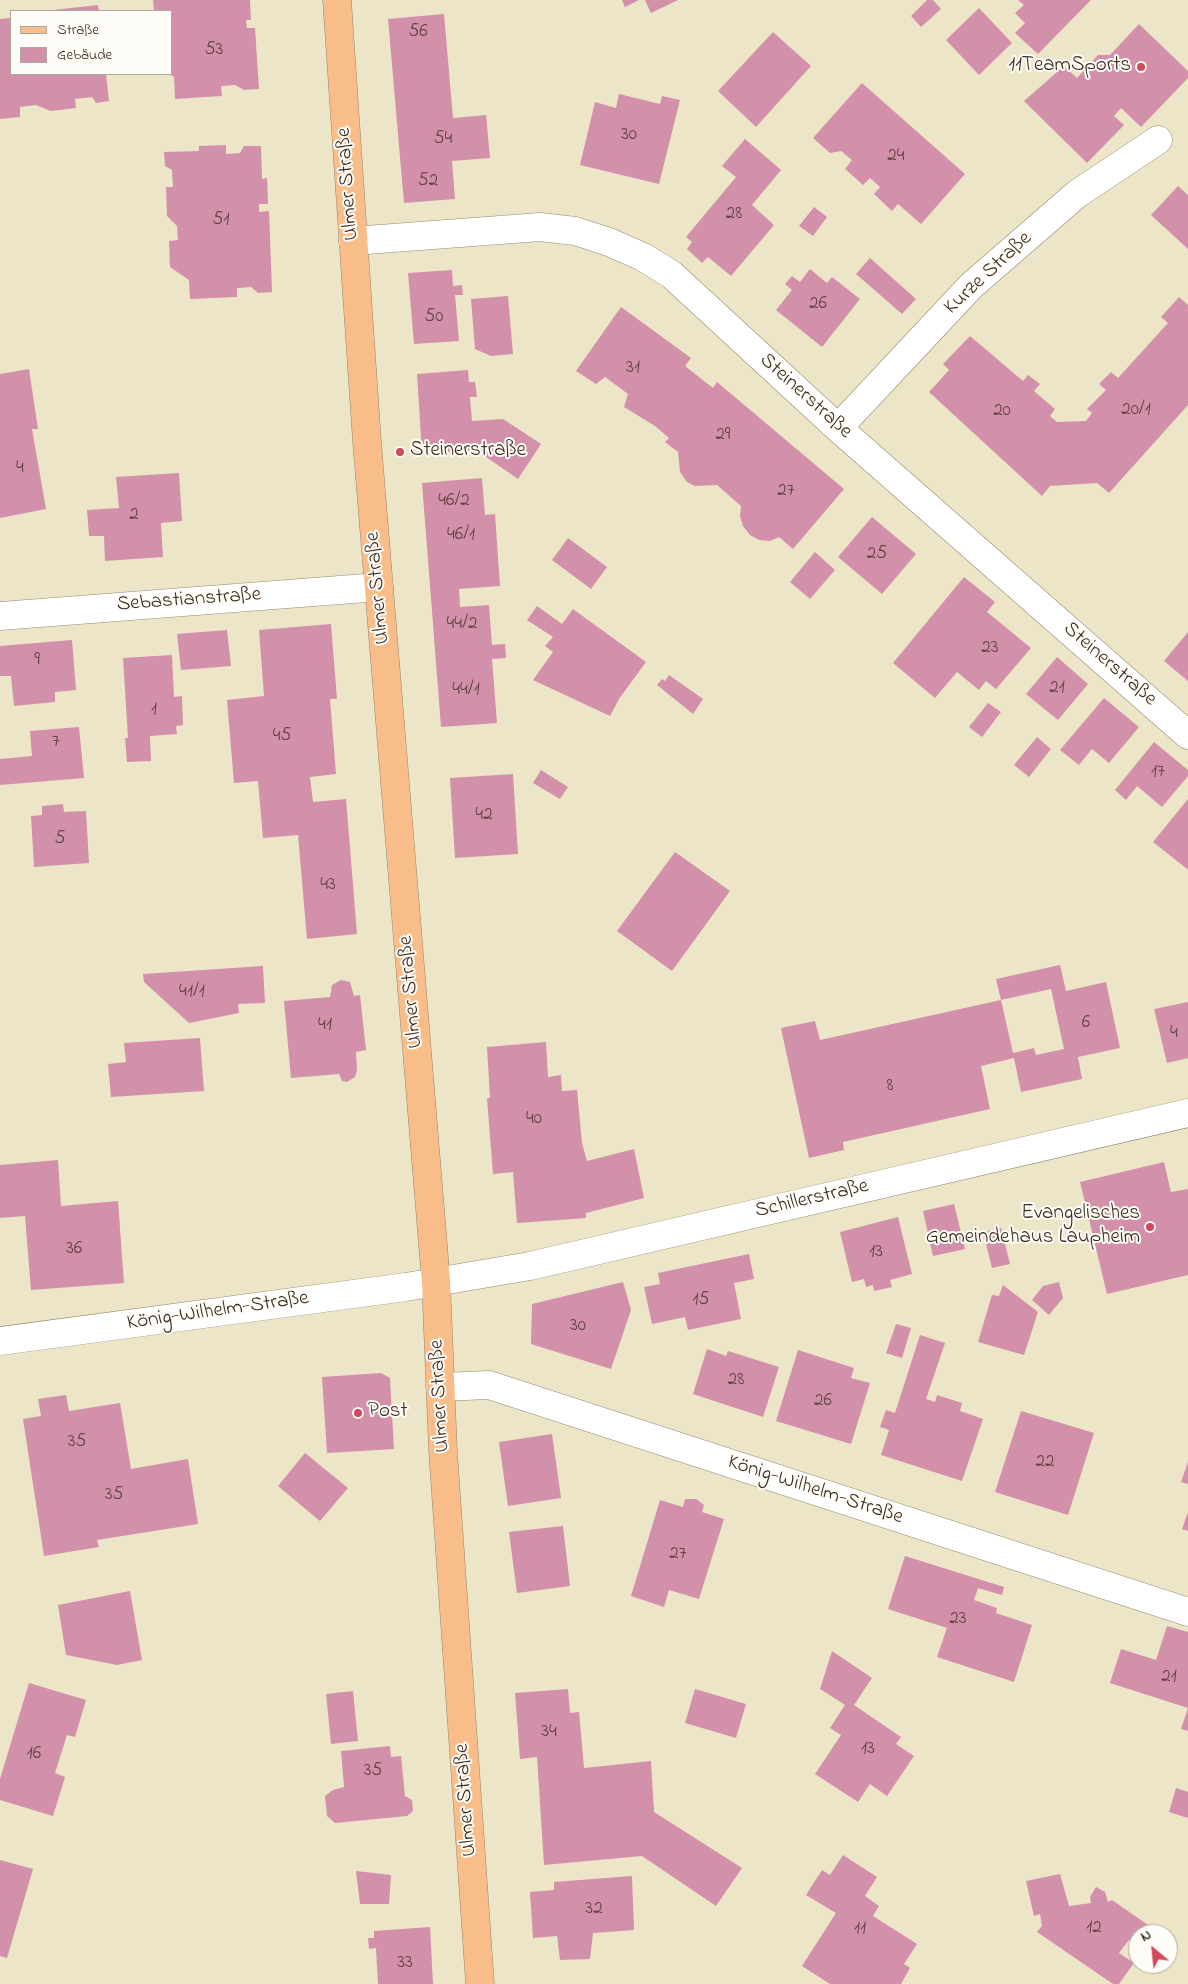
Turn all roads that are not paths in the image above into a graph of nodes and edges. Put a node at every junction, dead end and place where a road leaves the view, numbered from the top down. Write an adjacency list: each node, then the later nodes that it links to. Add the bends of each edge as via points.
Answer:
1 (337, 0): 3 (main road, Ulmer Straße)
2 (1158, 140): 4 (street, Kurze Straße, via 1077,194 971,286)
3 (353, 241): 4 (street, Steinerstraße, via 540,227 575,230 610,242 672,275); 5 (main road, Ulmer Straße)
4 (838, 428): 7 (street, Steinerstraße)
5 (379, 587): 6 (street, Sebastianstraße); 9 (main road, Ulmer Straße)
6 (0, 616)
7 (1188, 734)
8 (1188, 1113): 9 (street, Schillerstraße, via 530,1266)
9 (436, 1282): 10 (street, König-Wilhelm-Straße); 11 (main road, Ulmer Straße)
10 (0, 1341)
11 (440, 1388): 12 (street, König-Wilhelm-Straße, via 489,1385); 13 (main road, Ulmer Straße)
12 (1188, 1612)
13 (480, 1984)

